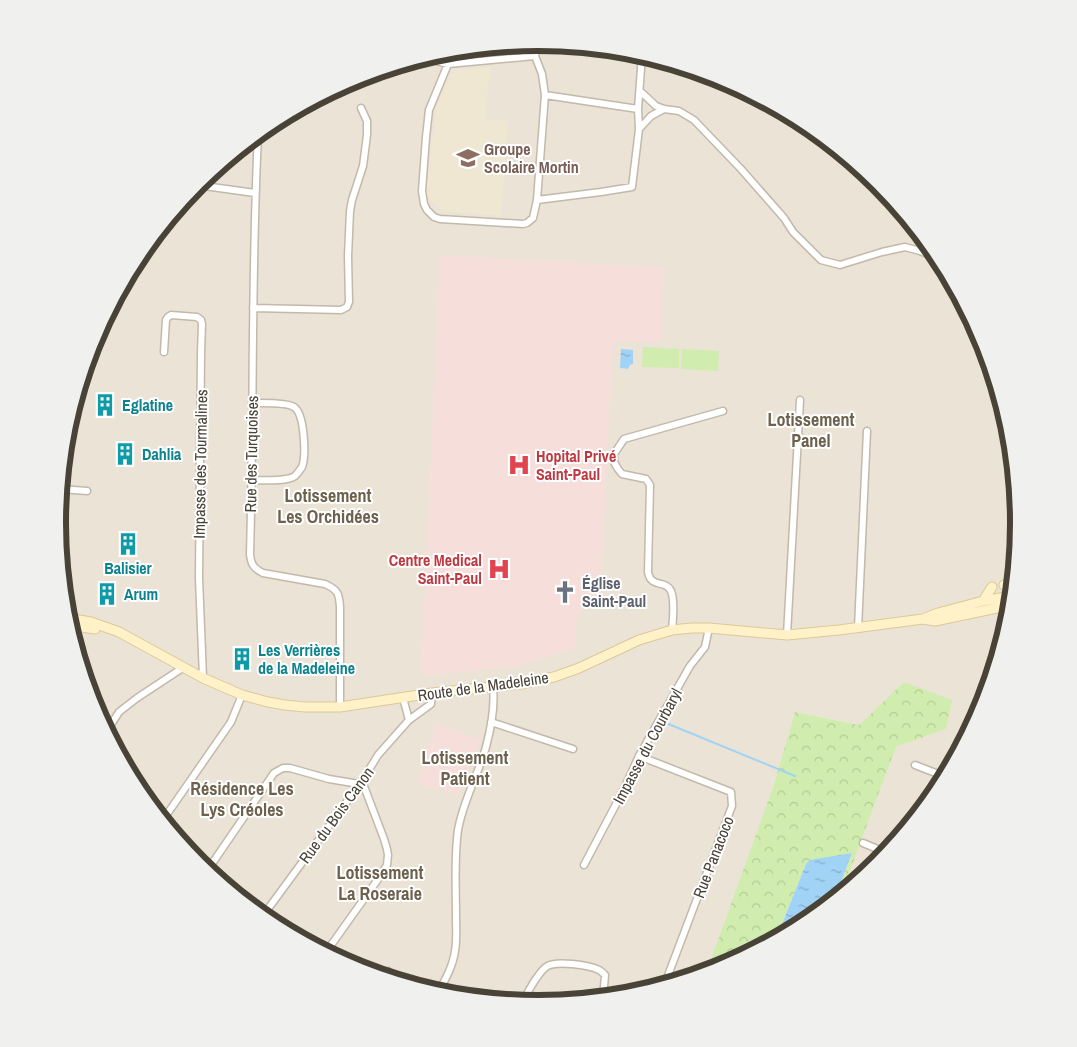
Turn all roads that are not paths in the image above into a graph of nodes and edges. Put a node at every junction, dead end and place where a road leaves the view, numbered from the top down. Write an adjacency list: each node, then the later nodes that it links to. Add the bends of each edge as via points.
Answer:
1 (536, 51): 2 (street)
2 (534, 56): 5 (street); 7 (street, via 542,74)
3 (439, 62): 5 (street)
4 (642, 62): 6 (street)
5 (448, 64): 15 (street, via 429,110 422,191 427,210 444,220 527,224 533,218)
6 (640, 90): 9 (street); 10 (street, via 656,106)
7 (545, 95): 9 (street); 15 (street)
8 (361, 108): 17 (street, via 367,121 368,135 350,211 348,306 341,310)
9 (638, 109): 11 (street)
10 (664, 109): 11 (street, via 651,116); 16 (street, via 679,111 694,120 821,260 840,265 905,247)
11 (639, 129): 15 (street, via 632,187)
12 (258, 144): 14 (street, Rue des Turquoises)
13 (208, 187): 14 (street)
14 (255, 193): 17 (street, Rue des Turquoises)
15 (537, 200)
16 (925, 253)
17 (253, 308): 20 (street, Rue des Turquoises)
18 (164, 352): 41 (street, Impasse des Tourmalines, via 168,316 201,320 199,578)
19 (800, 400): 38 (street)
20 (252, 403): 23 (street, Rue des Turquoises); 23 (street, via 280,404 297,409 302,419 303,444 302,466 294,476 283,480)
21 (723, 411): 37 (street, via 624,439 614,454 614,462 622,474 646,479 650,485 648,572 653,582 667,586 671,591)
22 (867, 431): 36 (street)
23 (252, 480): 46 (street, Rue des Turquoises, via 250,554 256,570 325,584 339,594)
24 (67, 489): 25 (street)
25 (87, 491)
26 (1004, 585): 27 (main road)
27 (1007, 586)
28 (992, 587): 30 (main road)
29 (1005, 597): 30 (main road, Route de la Madeleine)
30 (983, 601): 32 (main road, Route de la Madeleine)
31 (1003, 607): 32 (main road, Route de la Madeleine, via 935,621)
32 (923, 619): 36 (main road, Route de la Madeleine)
33 (76, 620): 39 (main road, Route de la Madeleine, via 106,627)
34 (77, 626): 39 (main road, Route de la Madeleine)
35 (709, 628): 37 (main road, Route de la Madeleine); 38 (main road, Route de la Madeleine); 51 (street, Impasse du Courbaryl, via 705,647 690,666)
36 (858, 628): 38 (main road, Route de la Madeleine)
37 (672, 630): 42 (main road, Route de la Madeleine, via 639,640 554,677)
38 (787, 635)
39 (138, 642): 40 (main road, Route de la Madeleine)
40 (184, 667): 41 (main road, Route de la Madeleine); 49 (street, via 136,698)
41 (203, 678): 44 (main road, Route de la Madeleine)
42 (493, 687): 43 (main road, Route de la Madeleine); 48 (street)
43 (432, 693): 45 (main road, Route de la Madeleine); 47 (street, Rue du Bois Canon, via 431,704)
44 (242, 695): 46 (main road, Route de la Madeleine, via 285,705); 55 (street, via 231,722)
45 (403, 698): 46 (main road, Route de la Madeleine); 47 (street)
46 (340, 707)
47 (409, 720): 54 (street, Rue du Bois Canon, via 378,755)
48 (491, 722): 50 (street); 63 (street, via 486,748 464,805 459,828 456,847 457,937 450,969)
49 (111, 724)
50 (573, 749)
51 (639, 756): 59 (street, Impasse du Courbaryl); 62 (street, Rue Panacoco, via 731,792 732,806)
52 (915, 765): 53 (street)
53 (938, 774)
54 (361, 782): 58 (street, via 328,779 290,768 278,770); 60 (street, Rue du Bois Canon); 61 (street, via 384,839 387,865)
55 (167, 815)
56 (863, 843): 57 (street)
57 (879, 850)
58 (212, 864)
59 (584, 865)
60 (267, 910)
61 (330, 947)
62 (667, 978)
63 (442, 986)
64 (604, 991): 65 (street, via 605,975 598,970 560,963 547,966)
65 (526, 996)

